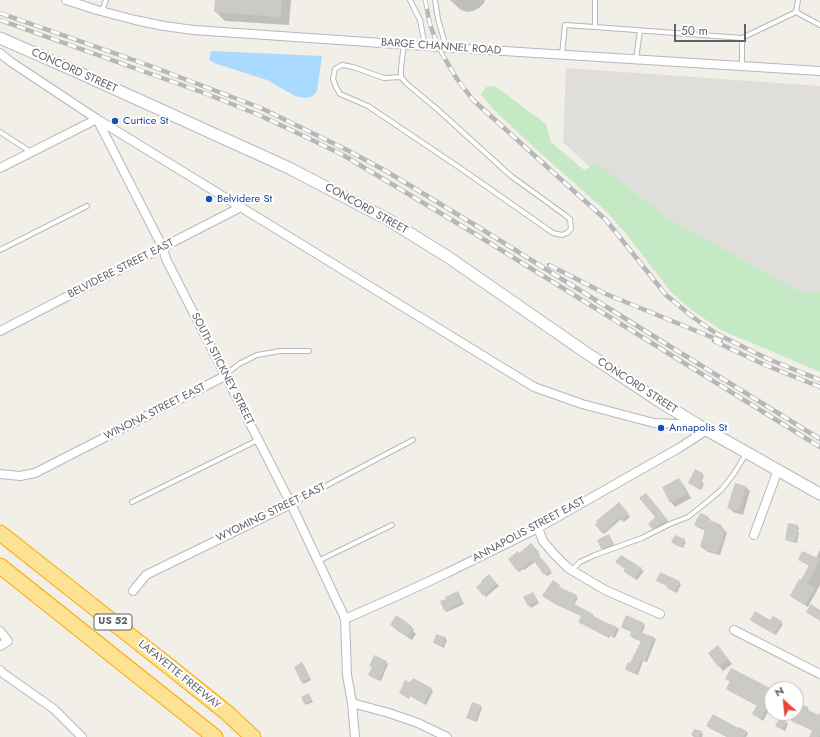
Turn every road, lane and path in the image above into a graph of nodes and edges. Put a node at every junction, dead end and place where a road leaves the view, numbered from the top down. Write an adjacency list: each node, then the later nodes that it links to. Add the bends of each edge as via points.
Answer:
1 (66, 0): 7 (street, BARGE CHANNEL ROAD)
2 (106, 0): 7 (lane)
3 (410, 0): 15 (lane, via 420,20)
4 (435, 0): 16 (lane)
5 (595, 0): 10 (lane)
6 (798, 0): 8 (lane)
7 (102, 12): 14 (street, BARGE CHANNEL ROAD, via 194,30)
8 (796, 12): 9 (lane); 13 (lane)
9 (820, 25)
10 (595, 26): 11 (lane); 18 (lane, via 565,25)
11 (640, 31): 13 (lane); 19 (lane)
12 (0, 38): 34 (main road, CONCORD STREET, via 289,168 387,219)
13 (742, 38): 20 (lane)
14 (404, 44): 15 (street, BARGE CHANNEL ROAD); 22 (lane)
15 (425, 46): 16 (street, BARGE CHANNEL ROAD)
16 (446, 48): 18 (street, BARGE CHANNEL ROAD)
17 (0, 53): 23 (street, CONCORD STREET)
18 (562, 55): 19 (street, BARGE CHANNEL ROAD)
19 (636, 59): 20 (street, BARGE CHANNEL ROAD)
20 (742, 66): 21 (street, BARGE CHANNEL ROAD)
21 (820, 71)
22 (402, 77): 22 (lane, via 511,176 570,219 571,229 562,235 553,233 368,106 340,94 333,79 335,69 342,65 384,78)
23 (97, 119): 25 (street); 28 (street, CONCORD STREET); 29 (street, SOUTH STICKNEY STREET)
24 (0, 132): 25 (lane)
25 (32, 152): 26 (street)
26 (0, 168)
27 (87, 206): 30 (lane)
28 (241, 207): 29 (street, BELVIDERE STREET EAST); 34 (street, CONCORD STREET, via 534,387 582,404 654,423)
29 (163, 248): 31 (street, BELVIDERE STREET EAST); 33 (street, SOUTH STICKNEY STREET, via 166,259)
30 (0, 250)
31 (0, 331)
32 (309, 351): 33 (lane, WINONA STREET EAST, via 280,351 257,355 239,364)
33 (225, 376): 35 (street, SOUTH STICKNEY STREET); 39 (street, WINONA STREET EAST, via 35,473 20,476)
34 (703, 428): 37 (main road); 44 (street, ANNAPOLIS STREET EAST, via 679,448)
35 (258, 439): 41 (lane); 42 (street, SOUTH STICKNEY STREET)
36 (414, 440): 42 (lane, WYOMING STREET EAST)
37 (747, 452): 38 (main road); 49 (lane, via 722,489 688,517 642,538 594,555)
38 (778, 470): 40 (main road); 46 (street)
39 (0, 474)
40 (820, 494)
41 (132, 502)
42 (291, 504): 47 (street, SOUTH STICKNEY STREET); 50 (street, WYOMING STREET EAST, via 146,575)
43 (392, 525): 47 (lane)
44 (538, 528): 49 (street, via 547,545); 52 (street, ANNAPOLIS STREET EAST)
45 (0, 533): 61 (highway, LAFAYETTE FREEWAY / US 52, via 226,712)
46 (754, 535)
47 (318, 561): 52 (street, SOUTH STICKNEY STREET)
48 (0, 566): 60 (highway, US 52)
49 (571, 570): 51 (street, via 605,590)
50 (133, 591)
51 (660, 614)
52 (345, 619): 58 (street, via 347,675)
53 (734, 630): 57 (street)
54 (0, 631): 55 (street, via 8,641)
55 (0, 646)
56 (0, 670): 59 (street, via 54,709)
57 (820, 674)
58 (352, 703): 62 (street); 63 (street, via 418,723)
59 (82, 737)
60 (215, 737)
61 (253, 737)
62 (355, 737)
63 (447, 737)

